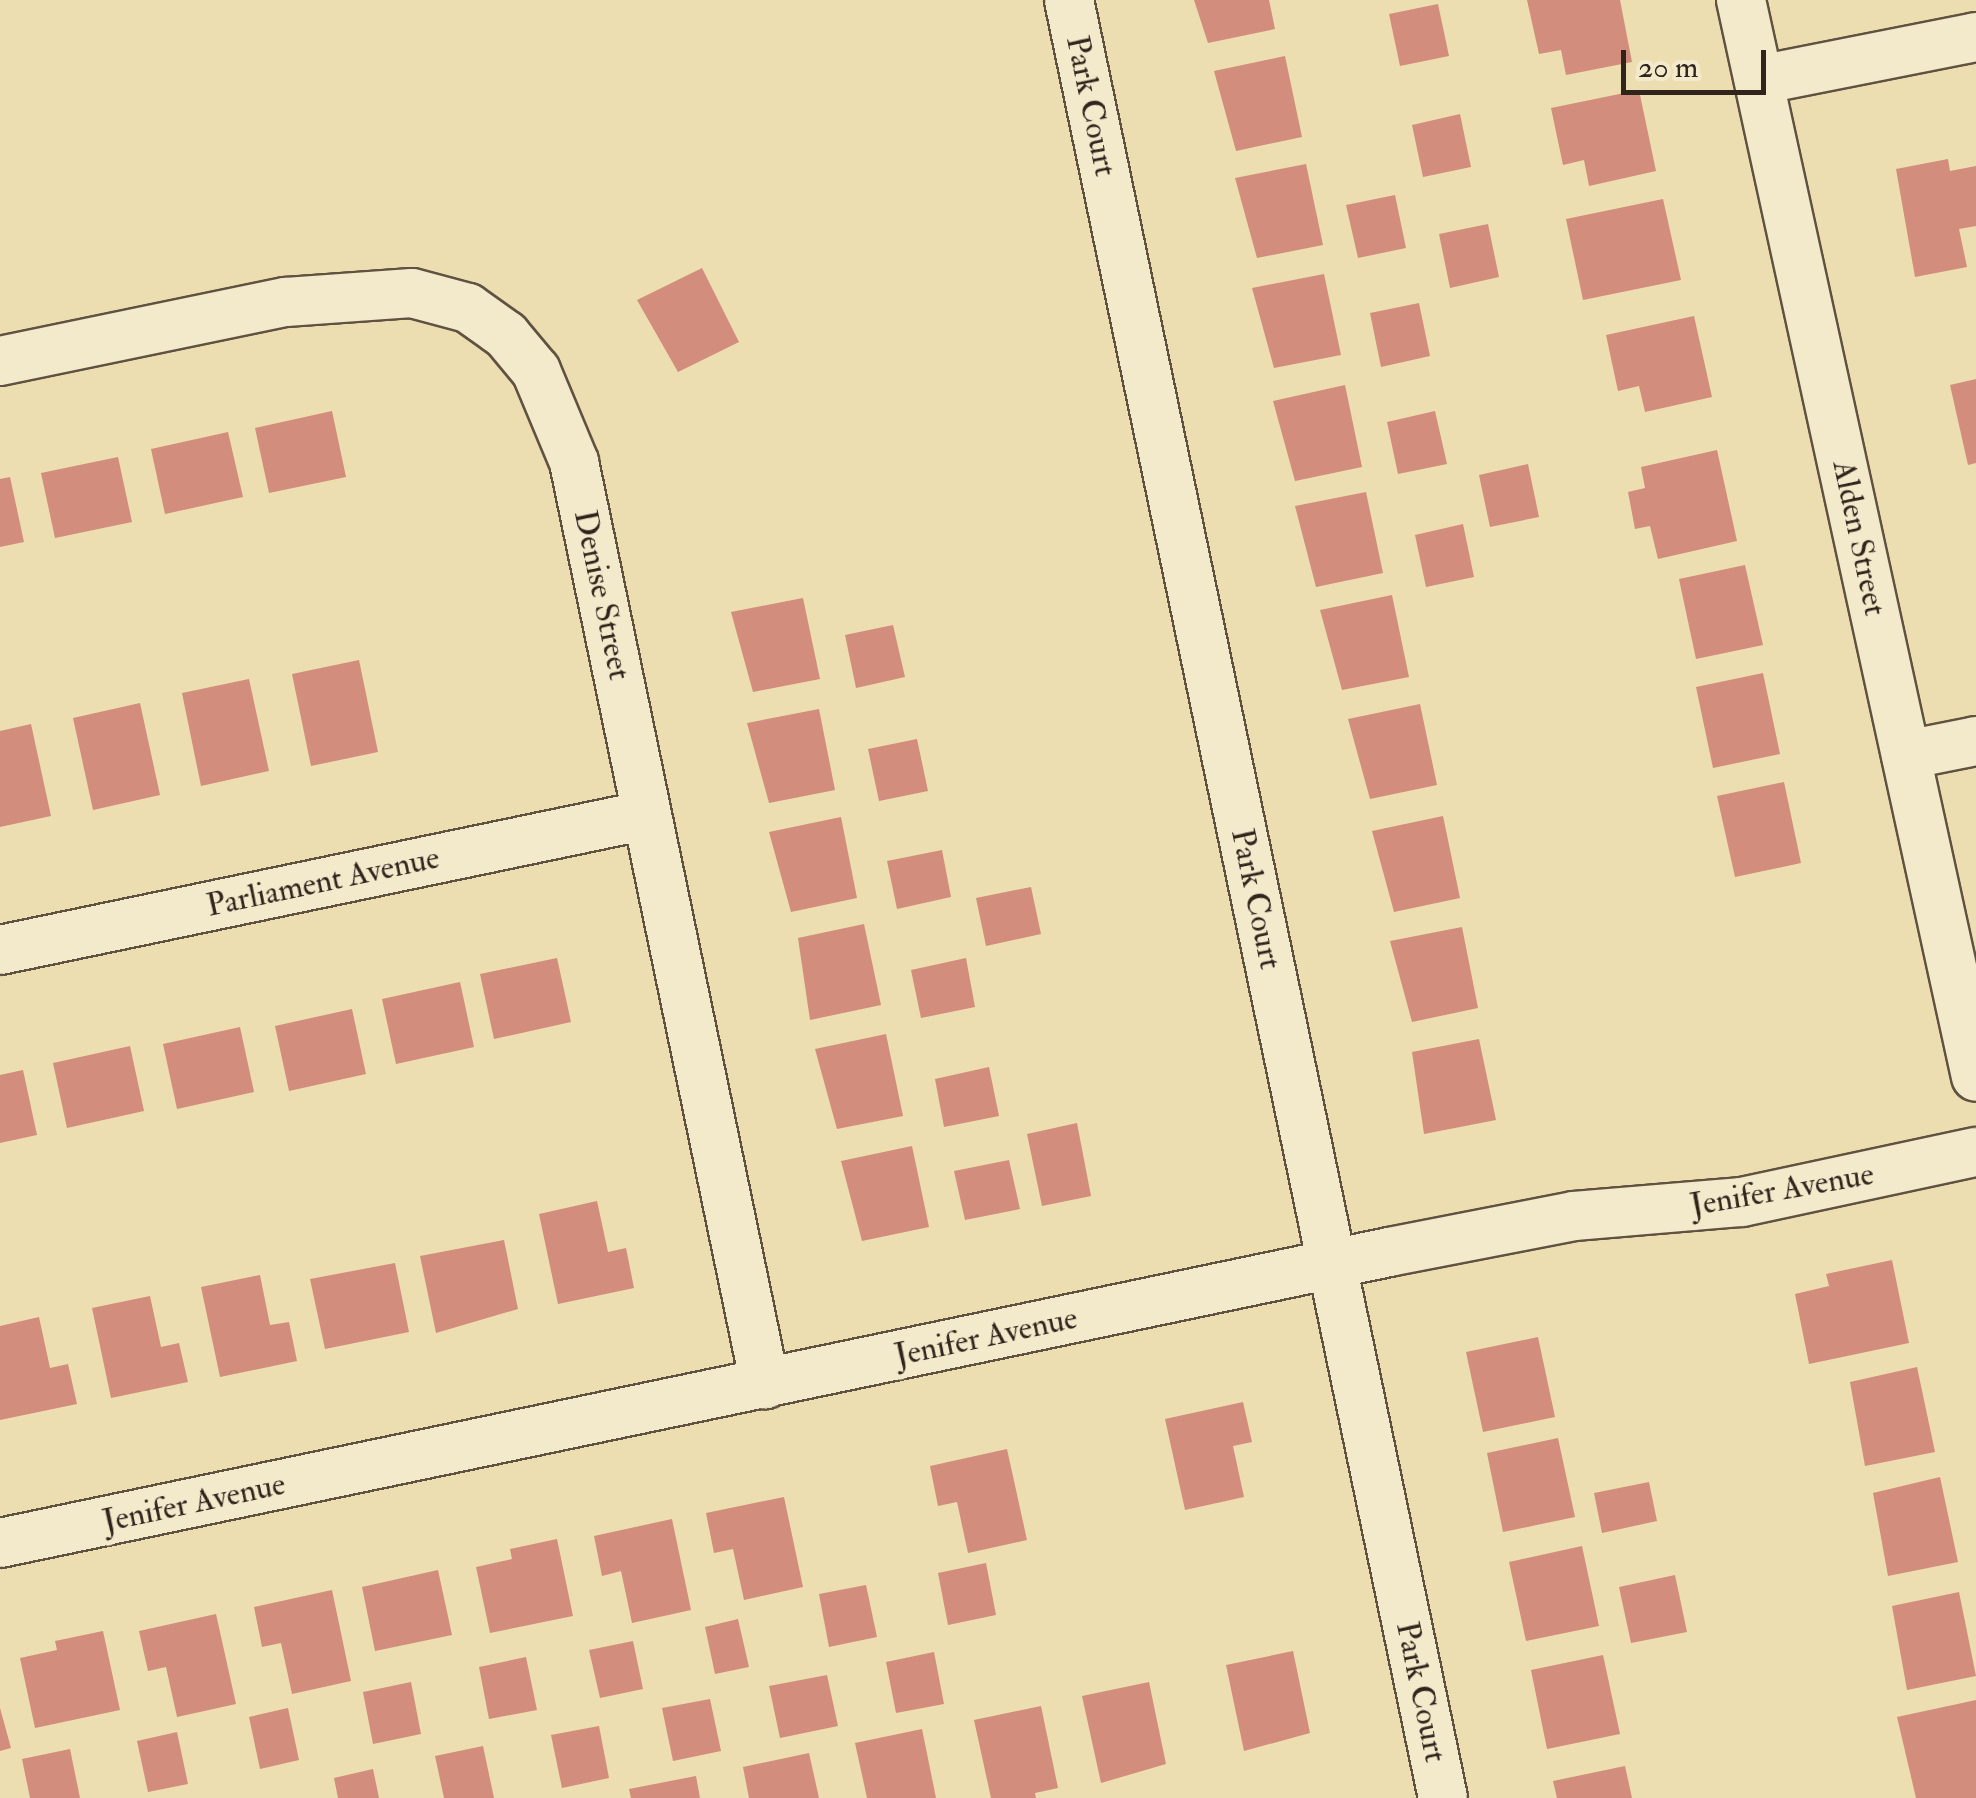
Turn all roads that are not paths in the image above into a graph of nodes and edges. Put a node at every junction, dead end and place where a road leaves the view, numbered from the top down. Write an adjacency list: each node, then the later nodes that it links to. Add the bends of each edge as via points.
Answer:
1 (1069, 0): 12 (street, Park Court)
2 (1741, 0): 4 (street, Alden Street)
3 (1976, 38): 4 (street)
4 (1759, 80): 7 (street, Alden Street)
5 (0, 360): 8 (street, Denise Street, via 352,292 412,293 468,308 506,336 556,410 574,462)
6 (1976, 742): 7 (street)
7 (1906, 755): 10 (street, Alden Street)
8 (647, 815): 9 (street, Parliament Avenue); 13 (street, Denise Street)
9 (0, 950)
10 (1976, 1077)
11 (1976, 1152): 12 (street, Jenifer Avenue, via 1742,1202 1574,1216)
12 (1332, 1264): 13 (street, Jenifer Avenue); 15 (street, Park Court)
13 (765, 1384): 14 (street, Jenifer Avenue)
14 (0, 1543)
15 (1443, 1798)

